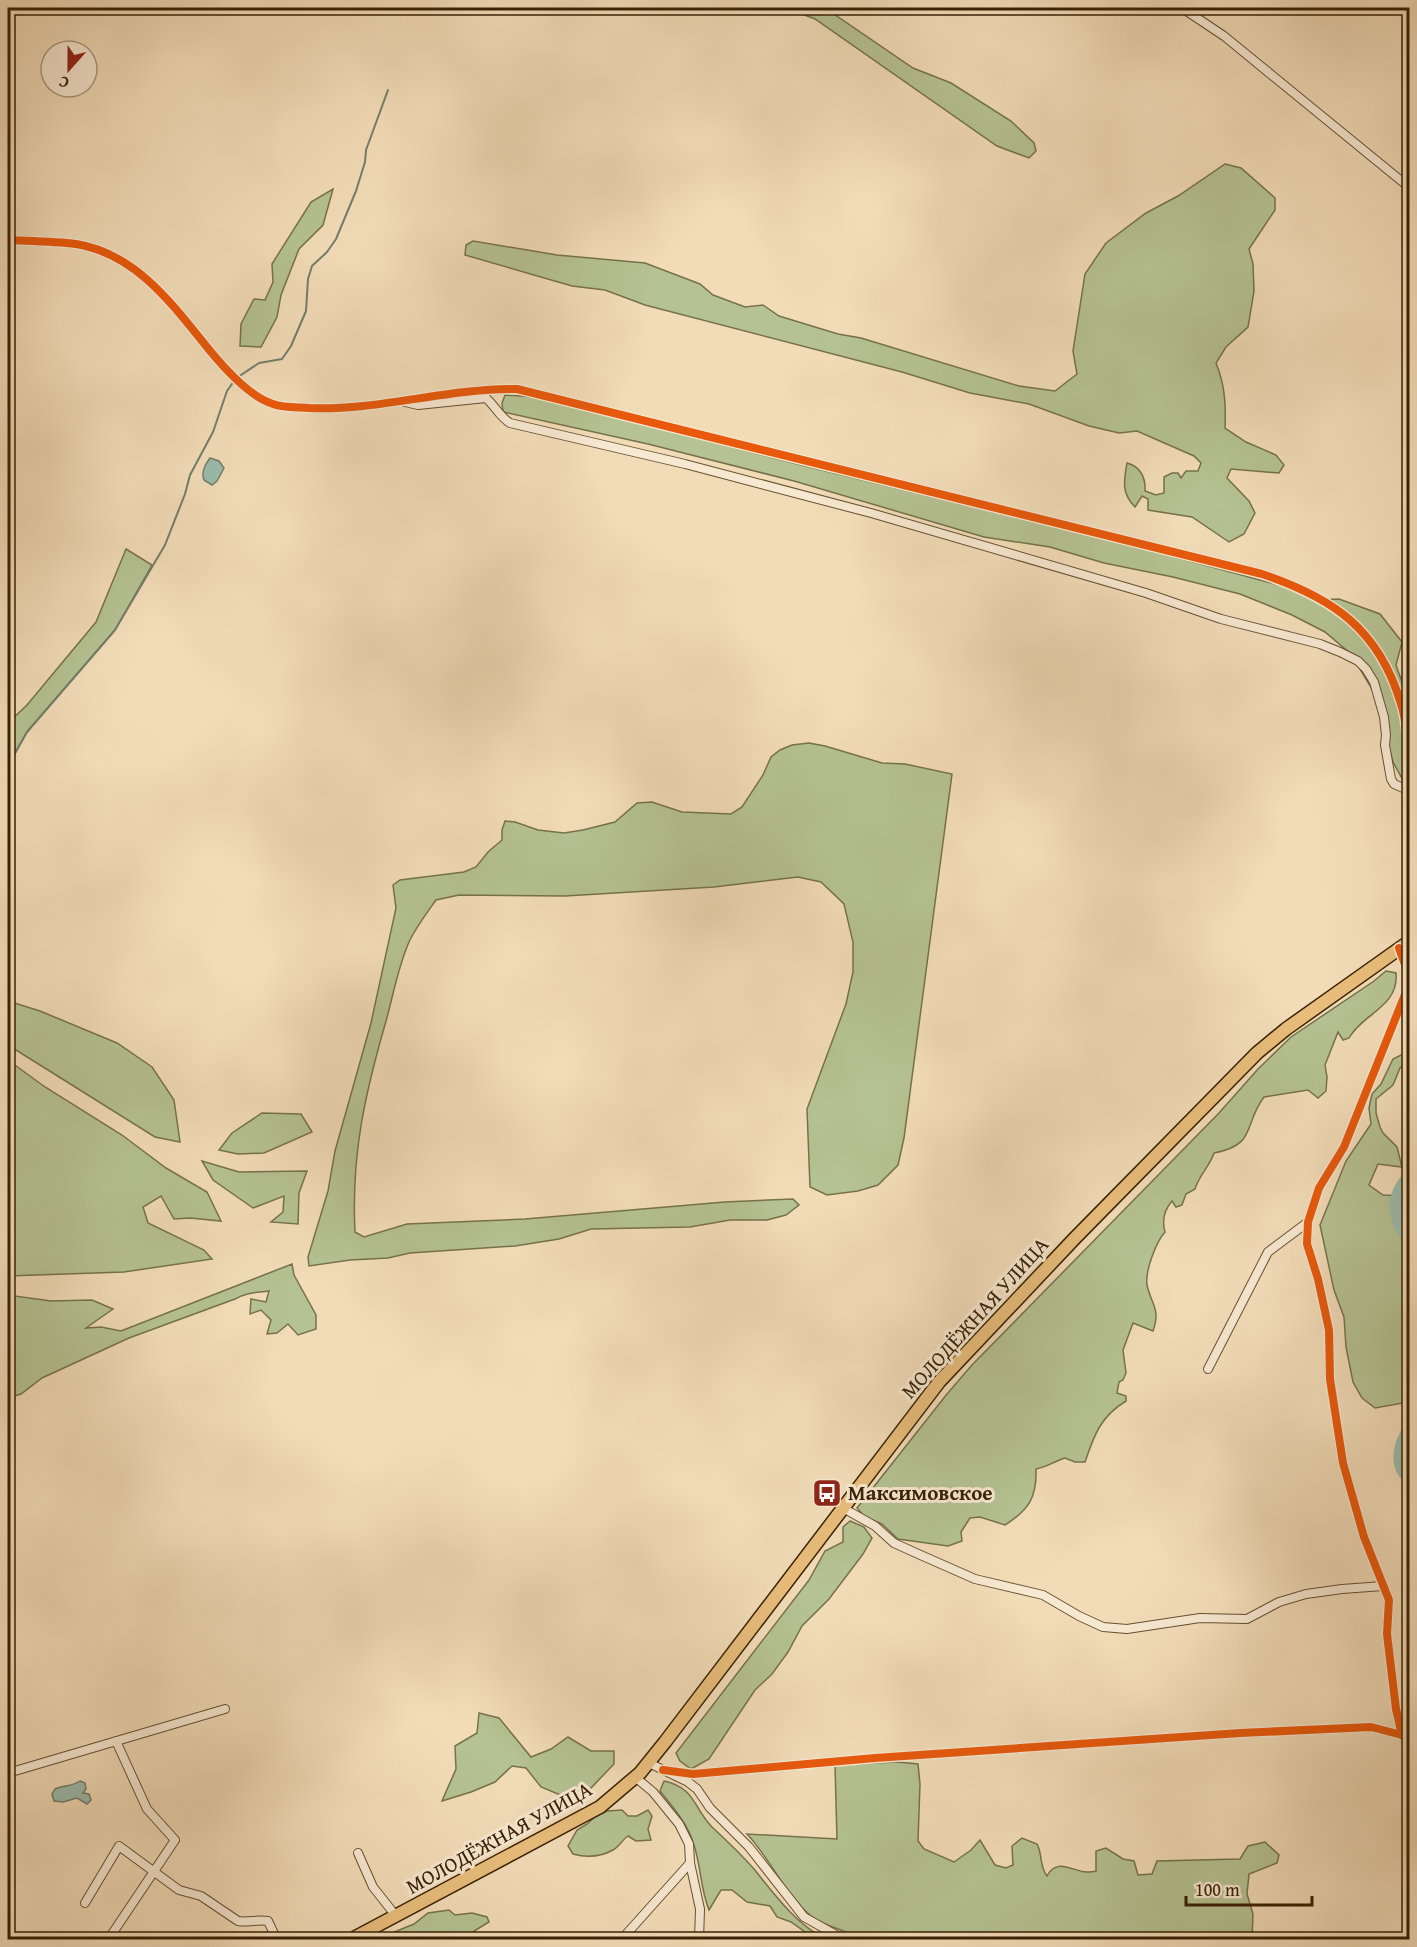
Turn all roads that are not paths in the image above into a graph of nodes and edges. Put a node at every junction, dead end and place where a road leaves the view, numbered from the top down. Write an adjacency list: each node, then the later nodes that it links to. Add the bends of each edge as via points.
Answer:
1 (1182, 8): 2 (street, via 1224,36)
2 (1410, 188)
3 (8, 240): 4 (street, via 76,244 118,259 161,292 227,371 262,400 287,407 339,409)
4 (398, 400): 5 (street, via 517,389 1280,580 1329,603 1354,623 1376,650 1402,705); 6 (street, via 418,405 486,398 510,423 871,513 1341,652 1358,661 1374,682 1384,717 1391,779)
5 (1410, 749)
6 (1410, 791)
7 (1404, 944): 8 (street, via 1406,992 1344,1147 1319,1188); 10 (main road, МОЛОДЁЖНАЯ УЛИЦА, via 1286,1029 1249,1062 939,1382)
8 (1308, 1222): 9 (street, via 1269,1252); 11 (street, via 1307,1244 1329,1330 1330,1379 1343,1463)
9 (1208, 1369)
10 (843, 1508): 11 (street, via 894,1543 975,1579 1043,1595 1103,1627 1127,1629 1200,1618 1247,1619 1279,1602 1306,1594); 16 (main road, МОЛОДЁЖНАЯ УЛИЦА)
11 (1383, 1586): 13 (street, via 1389,1600 1387,1634)
12 (225, 1709): 14 (street)
13 (1402, 1735): 15 (street); 17 (street, via 1371,1728 1240,1733 693,1774)
14 (116, 1741): 18 (street); 22 (street, via 147,1809 175,1840)
15 (1410, 1741)
16 (649, 1762): 17 (street); 19 (main road, МОЛОДЁЖНАЯ УЛИЦА)
17 (663, 1770): 30 (street, via 697,1789 804,1917)
18 (8, 1773)
19 (635, 1777): 21 (street, via 679,1824 689,1844); 24 (main road, МОЛОДЁЖНАЯ УЛИЦА, via 600,1807)
20 (358, 1853): 24 (street, via 373,1887)
21 (690, 1863): 28 (street); 29 (street, via 700,1909)
22 (154, 1871): 23 (street, via 118,1846); 25 (street); 26 (street, via 179,1890 201,1896 238,1922 268,1921)
23 (85, 1903)
24 (396, 1916): 27 (main road, МОЛОДЁЖНАЯ УЛИЦА)
25 (108, 1940)
26 (277, 1940)
27 (350, 1940)
28 (621, 1940)
29 (699, 1940)
30 (845, 1940)

